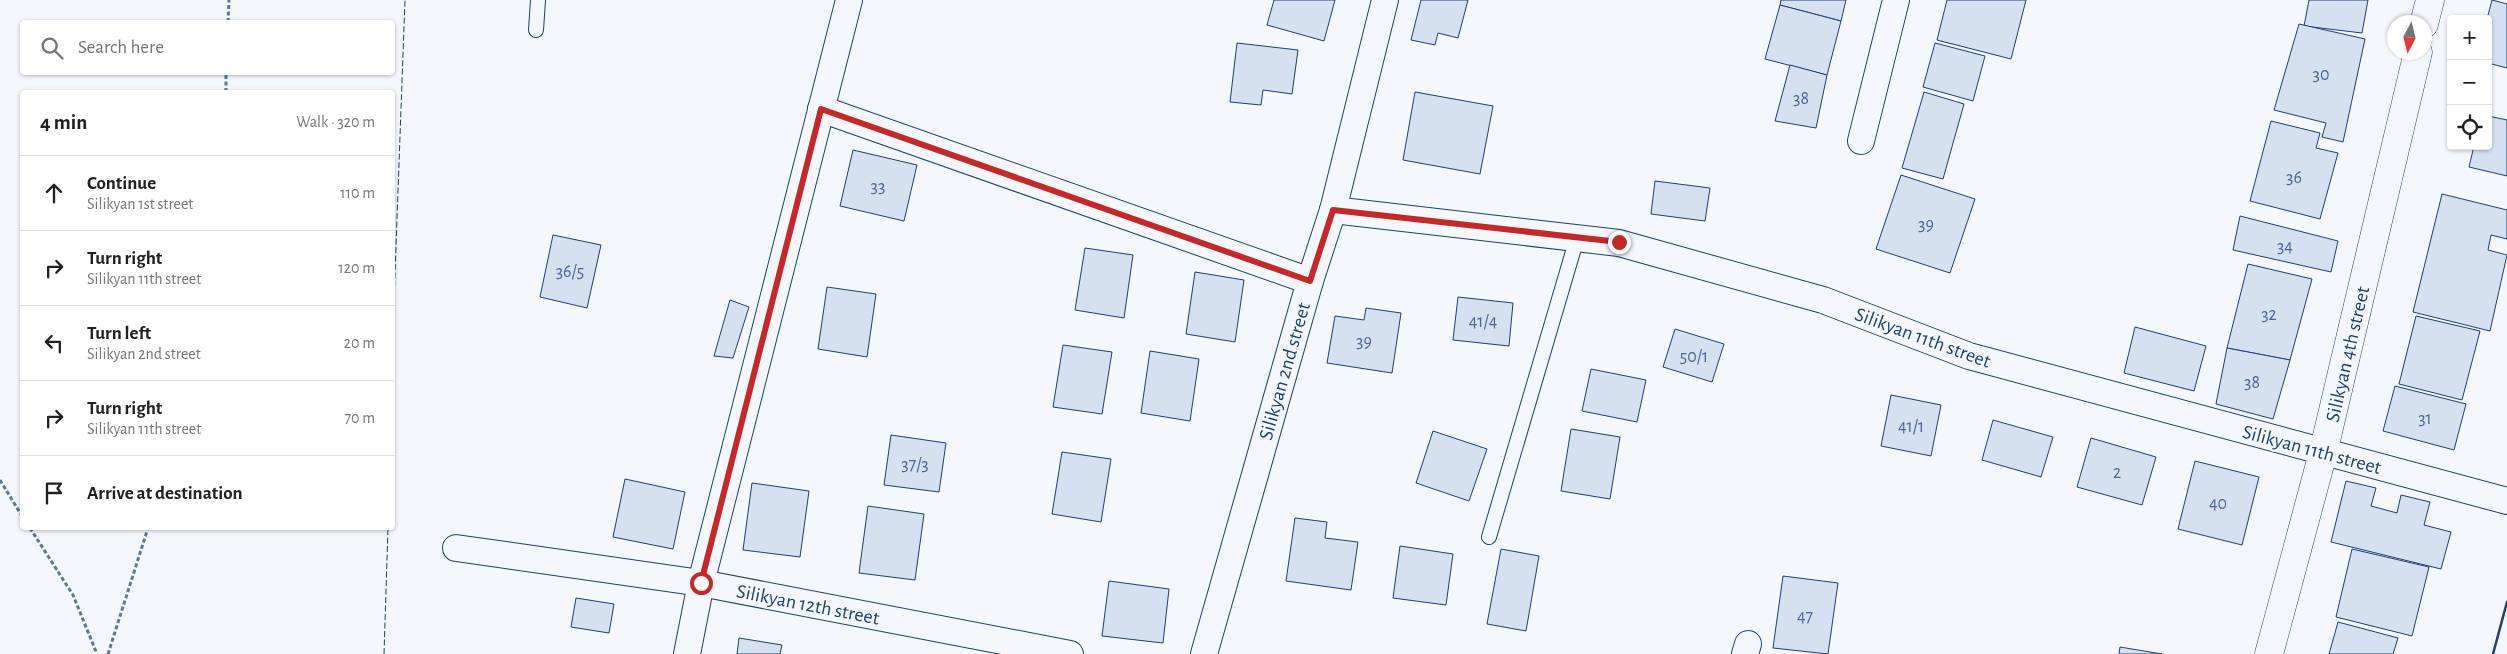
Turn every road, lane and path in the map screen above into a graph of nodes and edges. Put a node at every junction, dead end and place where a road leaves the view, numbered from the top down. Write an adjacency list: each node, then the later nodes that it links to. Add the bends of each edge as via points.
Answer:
1 (229, 0): 8 (path)
2 (538, 0): 9 (lane)
3 (849, 0): 13 (street)
4 (1385, 0): 15 (street, Silikyan 2nd street)
5 (1896, 0): 14 (street)
6 (2430, 0): 7 (main road)
7 (2426, 15)
8 (228, 20)
9 (536, 30)
10 (2416, 60): 18 (main road, Silikyan 4th street)
11 (226, 75): 12 (path)
12 (226, 90)
13 (821, 109): 17 (street); 26 (street)
14 (1861, 141)
15 (1333, 210): 16 (street, Silikyan 11th street); 17 (street, Silikyan 2nd street)
16 (1577, 238): 18 (street, Silikyan 11th street, via 1619,242 1823,300 1969,356); 24 (lane)
17 (1310, 281): 31 (street, Silikyan 2nd street)
18 (2323, 453): 20 (street, Silikyan 11th street); 32 (main road, Silikyan 4th street)
19 (0, 480): 21 (path)
20 (2507, 501)
21 (20, 513)
22 (31, 530): 27 (path, via 73,595)
23 (147, 530): 28 (path)
24 (1489, 537)
25 (456, 548): 26 (street, Silikyan 12th street)
26 (701, 583): 29 (street); 30 (street, Silikyan 12th street)
27 (97, 654)
28 (108, 654)
29 (687, 654)
30 (1070, 654)
31 (1204, 654)
32 (2269, 654)

